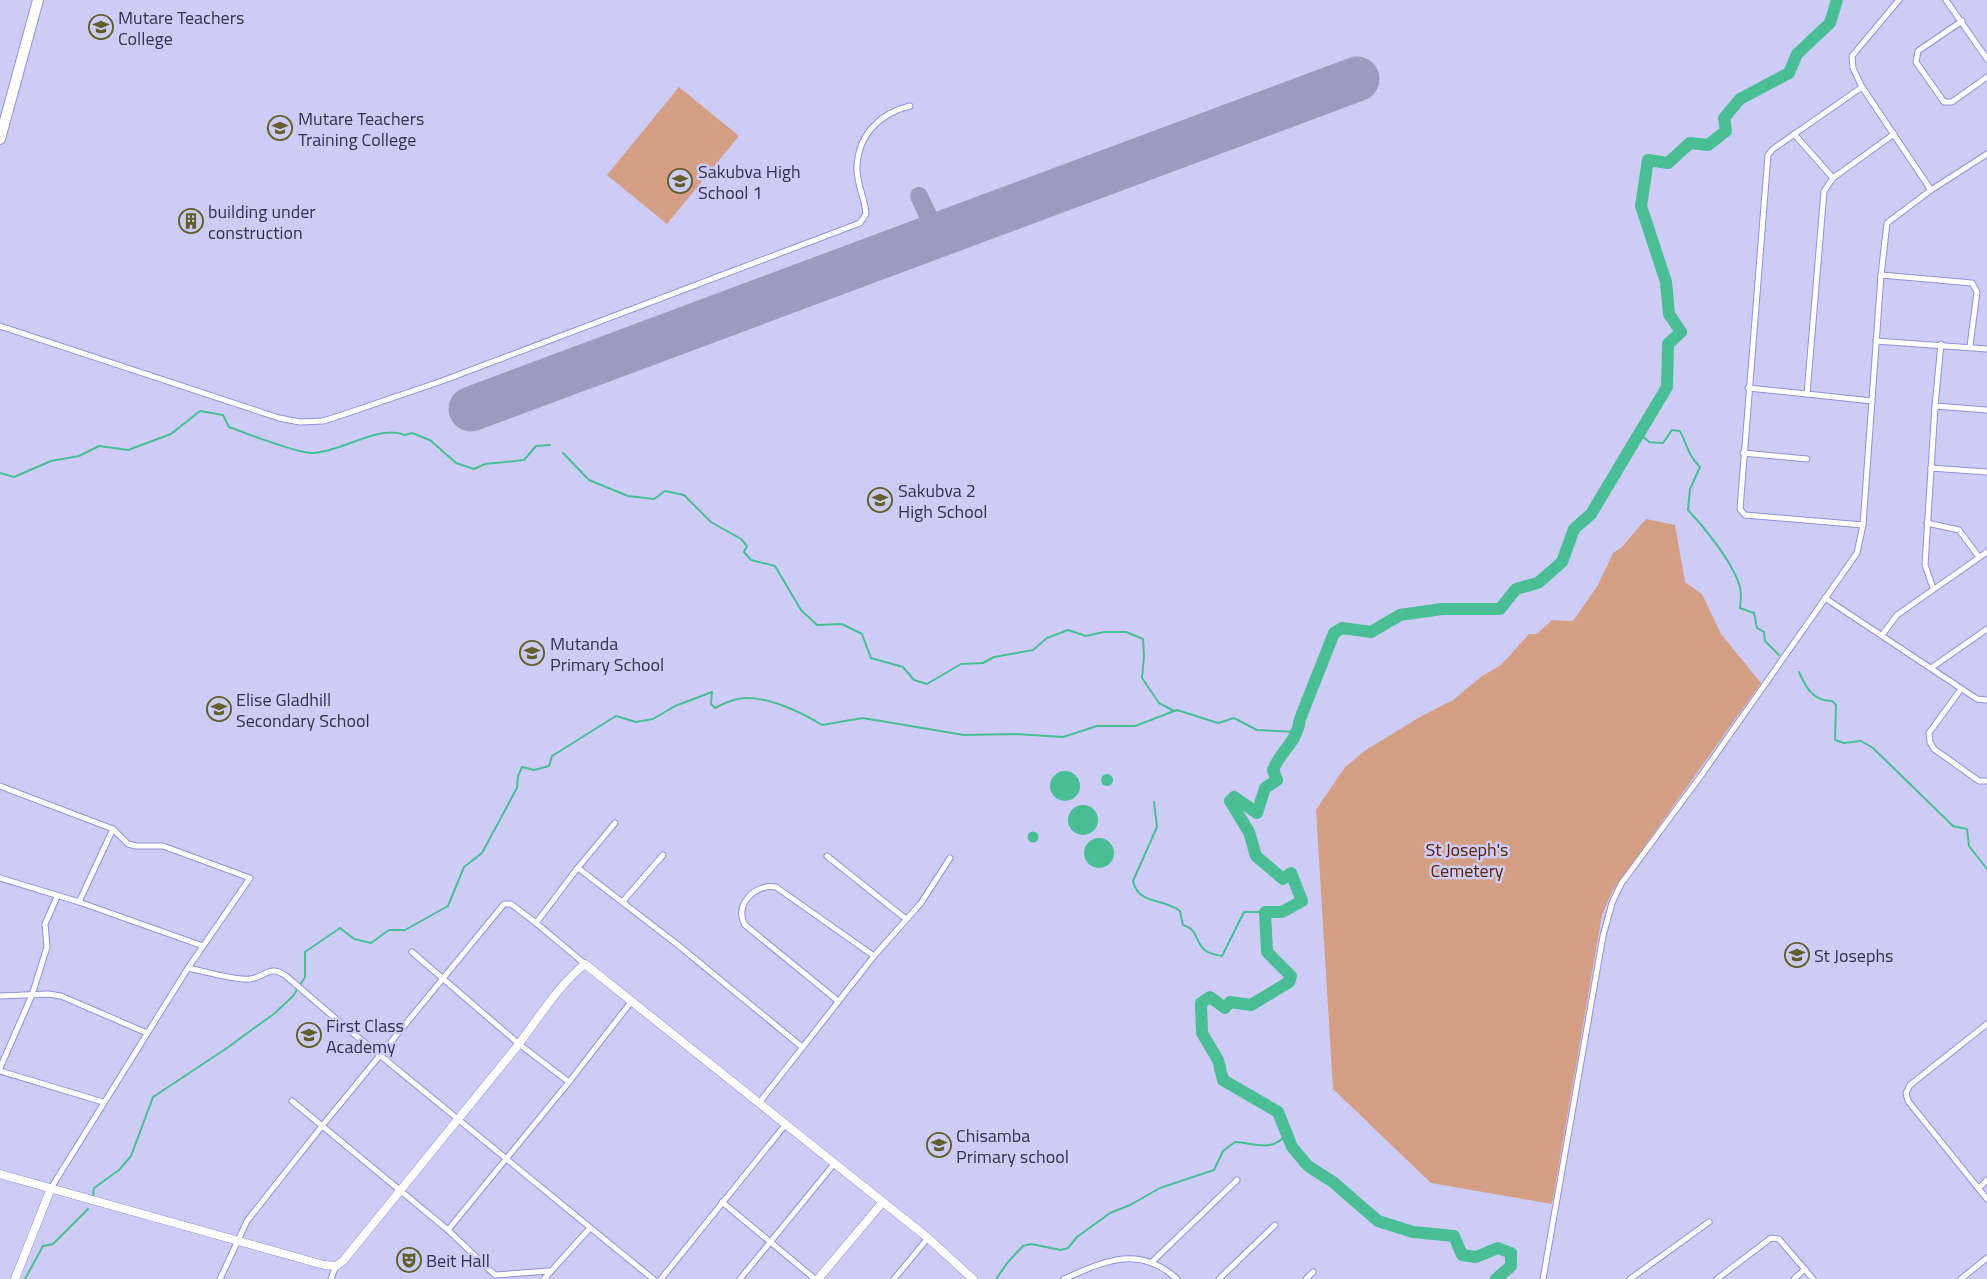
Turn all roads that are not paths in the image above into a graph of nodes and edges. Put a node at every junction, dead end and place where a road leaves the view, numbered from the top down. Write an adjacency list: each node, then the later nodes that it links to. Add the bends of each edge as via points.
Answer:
1 (38, 0): 11 (highway)
2 (1899, 0): 7 (street, via 1852,56 1853,68)
3 (1946, 0): 4 (street)
4 (1962, 21): 5 (street); 6 (street, via 1918,51 1916,62 1944,102 1952,102)
5 (1987, 60)
6 (1987, 77)
7 (1862, 87): 9 (street); 10 (street)
8 (910, 106): 16 (street, via 893,110 873,125 860,149 857,168 866,214 860,223 442,381 323,421 300,422 279,418)
9 (1794, 134): 13 (street); 21 (street, via 1768,155)
10 (1894, 134): 13 (street); 14 (street)
11 (0, 139)
12 (1986, 157): 14 (street)
13 (1833, 178): 22 (street, via 1824,191)
14 (1931, 190): 15 (street, via 1887,224)
15 (1880, 275): 17 (street); 19 (street, via 1968,281 1974,285 1977,292)
16 (0, 326)
17 (1876, 342): 18 (street); 23 (street)
18 (1941, 344): 19 (street); 24 (street)
19 (1970, 346): 20 (street)
20 (1987, 348)
21 (1748, 388): 22 (street); 26 (street)
22 (1807, 394): 23 (street)
23 (1872, 401): 31 (street)
24 (1935, 406): 25 (street); 28 (street)
25 (1987, 410)
26 (1743, 453): 27 (street); 31 (street, via 1740,509 1743,514)
27 (1808, 459)
28 (1931, 468): 29 (street); 30 (street)
29 (1987, 472)
30 (1927, 524): 33 (street, via 1959,530); 34 (street, via 1925,565)
31 (1863, 525): 35 (street, via 1857,553)
32 (1987, 552): 33 (street)
33 (1979, 557): 34 (street)
34 (1933, 588): 37 (street, via 1898,615)
35 (1825, 598): 37 (street); 116 (street, via 1621,884 1612,903 1603,936)
36 (1987, 629): 38 (street)
37 (1882, 635): 38 (street)
38 (1930, 668): 39 (street)
39 (1961, 689): 40 (street, via 1977,699); 41 (street, via 1929,733 1930,742 1934,749 1979,781)
40 (1987, 700)
41 (1987, 781)
42 (0, 786): 44 (street)
43 (615, 823): 48 (street)
44 (114, 829): 51 (street); 55 (street, via 128,844 163,846 250,878)
45 (663, 855): 52 (street)
46 (827, 856): 53 (street)
47 (950, 858): 53 (street, via 921,903)
48 (578, 868): 52 (street); 54 (street)
49 (0, 878): 50 (street)
50 (57, 897): 51 (street); 61 (street, via 45,924 46,947)
51 (79, 902): 55 (street)
52 (624, 903): 68 (street)
53 (906, 919): 57 (street)
54 (536, 923): 58 (street); 60 (street, via 511,904 504,904)
55 (203, 946): 59 (street)
56 (412, 952): 60 (street)
57 (874, 956): 63 (street); 63 (street, via 776,887 757,890 742,904 741,915 745,925)
58 (585, 964): 64 (street); 67 (street)
59 (188, 968): 66 (street); 69 (street, via 247,979 272,971 286,976)
60 (444, 980): 67 (street); 69 (street)
61 (32, 995): 62 (street); 66 (street, via 61,996); 70 (street)
62 (0, 996)
63 (838, 1001): 68 (street)
64 (631, 1002): 71 (street); 74 (street)
65 (1987, 1024): 84 (street, via 1910,1085 1906,1093 1908,1101)
66 (147, 1033): 73 (street)
67 (519, 1044): 71 (street); 75 (street)
68 (802, 1048): 74 (street)
69 (381, 1055): 75 (street); 77 (street)
70 (0, 1070): 73 (street)
71 (570, 1082): 78 (street)
72 (292, 1101): 77 (street)
73 (103, 1102): 83 (street)
74 (759, 1103): 76 (street)
75 (456, 1118): 78 (street); 85 (street)
76 (786, 1124): 79 (street); 87 (street)
77 (322, 1126): 85 (street); 94 (street, via 247,1221)
78 (506, 1159): 91 (street); 92 (street)
79 (834, 1164): 88 (street); 95 (street)
80 (0, 1174): 83 (street)
81 (1237, 1180): 97 (street)
82 (1987, 1180): 84 (street)
83 (51, 1188): 94 (street); 102 (street)
84 (1979, 1188): 86 (street)
85 (399, 1191): 92 (street); 98 (street)
86 (1987, 1199)
87 (722, 1202): 95 (street); 107 (street)
88 (882, 1203): 93 (street); 109 (street)
89 (1709, 1222): 117 (street)
90 (1275, 1224): 114 (street)
91 (590, 1228): 100 (street); 106 (street)
92 (448, 1230): 100 (street, via 495,1275)
93 (928, 1238): 110 (street); 111 (street)
94 (238, 1240): 98 (street); 103 (street)
95 (770, 1242): 108 (street); 109 (street)
96 (1987, 1258): 121 (street)
97 (1153, 1261): 112 (street, via 1116,1258); 113 (street)
98 (336, 1266): 104 (street)
99 (1805, 1269): 118 (street, via 1779,1240 1771,1238); 119 (street); 120 (street)
100 (549, 1271): 105 (street)
101 (1313, 1272): 115 (street)
102 (15, 1279)
103 (220, 1279)
104 (331, 1279)
105 (544, 1279)
106 (653, 1279)
107 (661, 1279)
108 (740, 1279)
109 (816, 1279)
110 (894, 1279)
111 (973, 1279)
112 (1064, 1279)
113 (1177, 1279)
114 (1219, 1279)
115 (1306, 1279)
116 (1544, 1279)
117 (1630, 1279)
118 (1717, 1279)
119 (1794, 1279)
120 (1813, 1279)
121 (1961, 1279)

